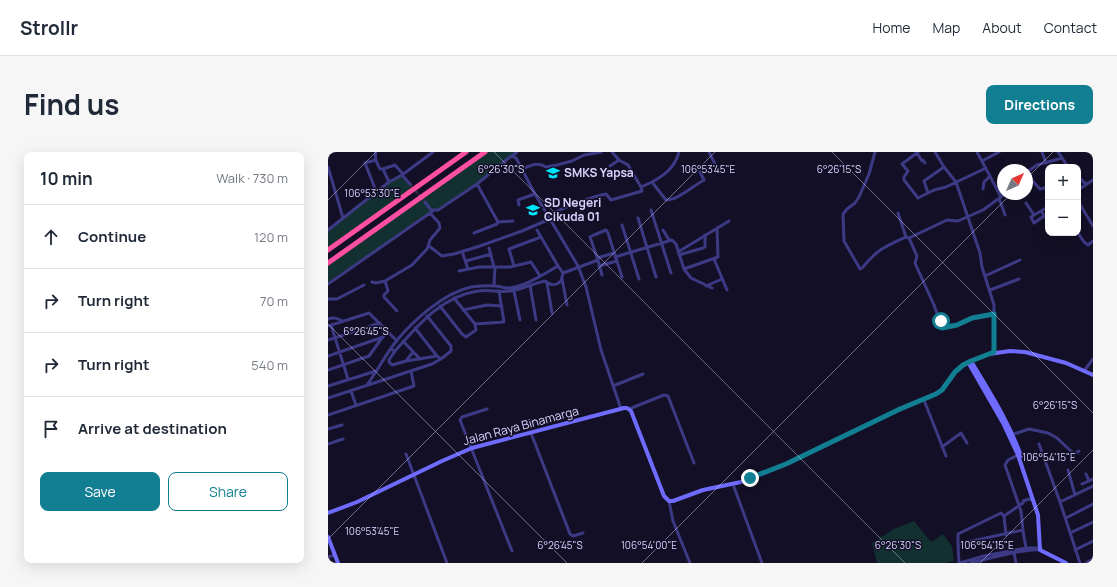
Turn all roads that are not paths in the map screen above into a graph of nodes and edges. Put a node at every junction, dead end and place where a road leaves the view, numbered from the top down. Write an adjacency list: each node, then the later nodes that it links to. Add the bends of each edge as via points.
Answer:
1 (376, 152): 19 (street)
2 (466, 152): 93 (highway)
3 (485, 152): 104 (highway)
4 (517, 152): 17 (street)
5 (601, 152): 30 (street, via 557,165 546,167 537,163)
6 (612, 152): 20 (street)
7 (679, 152): 40 (street, via 666,174)
8 (710, 152): 40 (street, via 715,164 700,172 704,180 677,197 666,200)
9 (874, 152): 86 (street, via 869,174 859,197 843,214 844,241 861,269 878,250)
10 (918, 152): 22 (street); 51 (street, via 902,164 908,171 904,180 918,198)
11 (935, 152): 27 (street)
12 (977, 152): 21 (street)
13 (999, 152): 21 (street)
14 (1042, 152): 23 (street)
15 (1058, 152): 18 (street)
16 (431, 153): 32 (street)
17 (512, 156): 30 (street); 43 (street)
18 (1062, 158): 23 (street); 24 (street)
19 (376, 160): 29 (street, via 380,169); 49 (street, via 365,163)
20 (619, 160): 25 (street); 45 (street, via 628,165)
21 (982, 161): 28 (street)
22 (925, 163)
23 (1046, 163): 31 (street)
24 (1066, 164)
25 (610, 166)
26 (328, 167): 34 (street)
27 (944, 167): 41 (street); 51 (street, via 924,181)
28 (986, 168): 33 (street); 41 (street)
29 (383, 169): 32 (street, via 395,165); 39 (street)
30 (522, 169): 52 (street)
31 (1033, 169)
32 (402, 175): 39 (street); 42 (street)
33 (990, 176): 48 (street, via 984,182); 50 (street)
34 (332, 180): 38 (street); 70 (street)
35 (1081, 180): 44 (street)
36 (1093, 180): 44 (street)
37 (1033, 181): 46 (street, via 1040,190)
38 (328, 182)
39 (388, 182): 49 (street)
40 (652, 182): 45 (street)
41 (956, 182): 51 (street); 69 (street)
42 (410, 184)
43 (477, 184): 61 (street); 75 (street)
44 (1086, 184): 47 (street)
45 (642, 187): 65 (street, via 642,191 612,201 606,194 600,195)
46 (1045, 188)
47 (1081, 188)
48 (983, 189)
49 (376, 191): 70 (street)
50 (997, 191)
51 (928, 193)
52 (535, 194): 57 (street, via 518,200); 65 (street)
53 (997, 200): 69 (street)
54 (1001, 200): 67 (street)
55 (425, 202): 61 (street, via 430,210)
56 (1026, 203): 66 (street)
57 (520, 205)
58 (1081, 206): 77 (street)
59 (1045, 209): 62 (street)
60 (651, 210): 89 (street)
61 (434, 211): 63 (street)
62 (1041, 211): 66 (street); 68 (street)
63 (430, 213): 90 (street, via 440,228 430,240); 127 (street)
64 (898, 213): 86 (street)
65 (548, 215): 72 (street)
66 (1034, 215): 68 (street, via 1031,218 1034,223)
67 (1005, 216)
68 (1044, 216)
69 (968, 217): 86 (street, via 957,221 947,220); 117 (street)
70 (343, 218): 79 (street)
71 (638, 218): 91 (street)
72 (550, 219): 90 (street, via 511,235 446,256 442,256); 107 (street)
73 (513, 221): 75 (street)
74 (729, 221): 78 (street)
75 (498, 222): 82 (street)
76 (622, 225): 95 (street)
77 (1093, 226)
78 (717, 228): 83 (street); 101 (street, via 718,257)
79 (328, 230)
80 (537, 230): 85 (street)
81 (663, 230): 87 (street)
82 (474, 233)
83 (705, 235): 96 (street); 96 (street, via 705,247)
84 (1080, 236): 88 (street, via 1086,244)
85 (541, 237): 105 (street, via 509,249); 106 (street)
86 (907, 237): 145 (street, via 917,256 917,268 942,328)
87 (669, 240): 89 (street); 96 (street, via 674,242)
88 (1093, 241)
89 (661, 243): 91 (street); 114 (street)
90 (429, 246): 124 (street, via 412,265)
91 (647, 247): 95 (street); 119 (street)
92 (490, 248): 98 (street)
93 (328, 250)
94 (614, 252): 99 (street); 99 (street, via 608,231 605,230 590,237); 100 (street)
95 (631, 252): 100 (street); 121 (street)
96 (679, 253): 111 (street)
97 (463, 254): 103 (street)
98 (491, 254): 103 (street); 109 (street)
99 (597, 259): 107 (street); 108 (street)
100 (616, 259): 108 (street); 118 (street)
101 (714, 259): 111 (street); 122 (street)
102 (1020, 260): 117 (street)
103 (466, 261): 110 (street)
104 (328, 263)
105 (514, 266): 109 (street); 116 (street, via 532,262)
106 (558, 266): 113 (street); 116 (street)
107 (578, 266): 113 (street); 183 (street)
108 (599, 266): 115 (street)
109 (494, 267): 110 (street); 129 (street)
110 (468, 269): 112 (street)
111 (684, 269): 131 (street, via 691,278)
112 (459, 271)
113 (563, 273): 120 (street)
114 (671, 274)
115 (602, 275)
116 (540, 276): 129 (street, via 512,287)
117 (985, 276): 134 (street)
118 (622, 277)
119 (656, 277)
120 (562, 278): 126 (street, via 556,284); 139 (street)
121 (639, 279)
122 (722, 279): 131 (street); 133 (street)
123 (1020, 279): 134 (street)
124 (385, 281): 125 (street); 143 (street, via 388,291 384,297)
125 (372, 282)
126 (547, 283): 130 (street, via 545,281); 144 (street)
127 (328, 284)
128 (364, 285): 138 (street, via 337,299)
129 (494, 285): 159 (street, via 468,288 449,297 423,314)
130 (530, 285): 136 (street); 149 (street)
131 (706, 286): 132 (street)
132 (712, 288)
133 (727, 290)
134 (990, 290): 145 (street)
135 (500, 291): 136 (street); 137 (street, via 482,290); 141 (street)
136 (514, 291): 148 (street)
137 (454, 298): 140 (street); 142 (street)
138 (328, 299)
139 (567, 305)
140 (440, 306): 146 (street); 152 (street, via 464,336 476,330)
141 (502, 306): 142 (street); 152 (street, via 503,322)
142 (463, 310): 152 (street)
143 (397, 311)
144 (552, 313)
145 (994, 314): 165 (street)
146 (427, 316): 154 (street); 169 (street, via 452,348 450,353)
147 (328, 319): 150 (street, via 337,318)
148 (520, 320)
149 (536, 320)
150 (342, 321): 151 (street, via 369,313); 153 (street)
151 (380, 324): 155 (street); 157 (street)
152 (475, 324)
153 (329, 325): 157 (street)
154 (415, 328): 160 (street); 167 (street)
155 (387, 331): 156 (street); 159 (street)
156 (383, 337): 163 (street); 173 (street, via 369,356)
157 (335, 338): 158 (street); 163 (street)
158 (328, 340)
159 (397, 341): 161 (street)
160 (403, 341): 162 (street); 164 (street)
161 (391, 349): 162 (street); 175 (street)
162 (395, 351): 171 (street, via 389,360 390,364)
163 (339, 352): 166 (street); 173 (street)
164 (413, 352): 168 (street); 171 (street)
165 (994, 352): 172 (street); 177 (street, via 1025,352 1066,363)
166 (328, 356)
167 (437, 356): 168 (street); 169 (street)
168 (420, 359): 171 (street)
169 (441, 359): 176 (street)
170 (1093, 359): 177 (street)
171 (406, 361)
172 (970, 361): 186 (street, via 955,372 939,392); 195 (street, via 1001,411)
173 (344, 365): 174 (street); 180 (street)
174 (328, 370)
175 (377, 371): 180 (street); 181 (street)
176 (411, 371): 181 (street); 187 (street, via 414,386)
177 (1084, 371): 179 (street)
178 (643, 374): 183 (street)
179 (1093, 375)
180 (348, 379): 182 (street)
181 (367, 385): 184 (street)
182 (328, 386)
183 (613, 386): 189 (street)
184 (351, 391): 185 (street); 187 (street)
185 (328, 398)
186 (924, 400): 200 (street); 216 (street, via 741,482)
187 (356, 405): 191 (street)
188 (488, 409): 201 (street, via 460,418)
189 (620, 409): 190 (street, Jalan Raya Binamarga); 194 (street, Jalan Raya Binamarga)
190 (629, 409): 206 (street, via 658,397 668,396); 216 (street, via 664,496)
191 (328, 414)
192 (342, 425): 193 (street)
193 (328, 430)
194 (531, 433): 201 (street, Jalan Raya Binamarga); 225 (street, via 570,534 573,536)
195 (1011, 435): 202 (street, via 1032,429 1052,434 1074,454); 204 (street); 215 (street)
196 (343, 439): 198 (street)
197 (967, 443): 200 (street, via 961,433)
198 (328, 444)
199 (1039, 444): 217 (street)
200 (942, 447): 205 (street)
201 (472, 448): 208 (street, Jalan Raya Binamarga); 235 (street)
202 (1079, 450)
203 (406, 454): 208 (street)
204 (1018, 455): 215 (street); 219 (street, via 1008,460 1005,465)
205 (946, 456)
206 (694, 463)
207 (1068, 470): 214 (street)
208 (414, 474): 220 (street, Jalan Raya Binamarga); 241 (street)
209 (1086, 474): 210 (street)
210 (1091, 480): 211 (street)
211 (1082, 484)
212 (1093, 486): 214 (street)
213 (734, 487): 243 (street)
214 (1075, 495): 217 (street)
215 (1033, 500): 219 (street); 233 (street, via 1041,518)
216 (669, 501): 242 (street)
217 (1060, 502): 222 (street)
218 (1093, 504): 222 (street)
219 (1018, 506): 221 (street); 224 (street, via 1023,518)
220 (328, 513)
221 (1004, 516): 227 (street); 231 (street, via 1001,513 958,534)
222 (1066, 518): 226 (street)
223 (1093, 522): 226 (street)
224 (1023, 531): 227 (street); 232 (street)
225 (583, 533)
226 (1070, 533): 234 (street)
227 (1006, 534): 231 (street)
228 (328, 537): 230 (street)
229 (1093, 541): 234 (street)
230 (329, 542): 237 (street)
231 (958, 544): 244 (street)
232 (1026, 548): 233 (street); 236 (street)
233 (1042, 550): 236 (street); 247 (street); 248 (street)
234 (1075, 550): 249 (street)
235 (512, 551)
236 (1014, 552): 244 (street, via 984,556); 245 (street); 246 (street)
237 (335, 555): 238 (street); 240 (street)
238 (328, 557)
239 (1093, 559): 250 (street)
240 (338, 563)
241 (447, 563)
242 (690, 563)
243 (762, 563)
244 (960, 563)
245 (971, 563)
246 (1016, 563)
247 (1066, 563)
248 (1070, 563)
249 (1080, 563)
250 (1086, 563)

